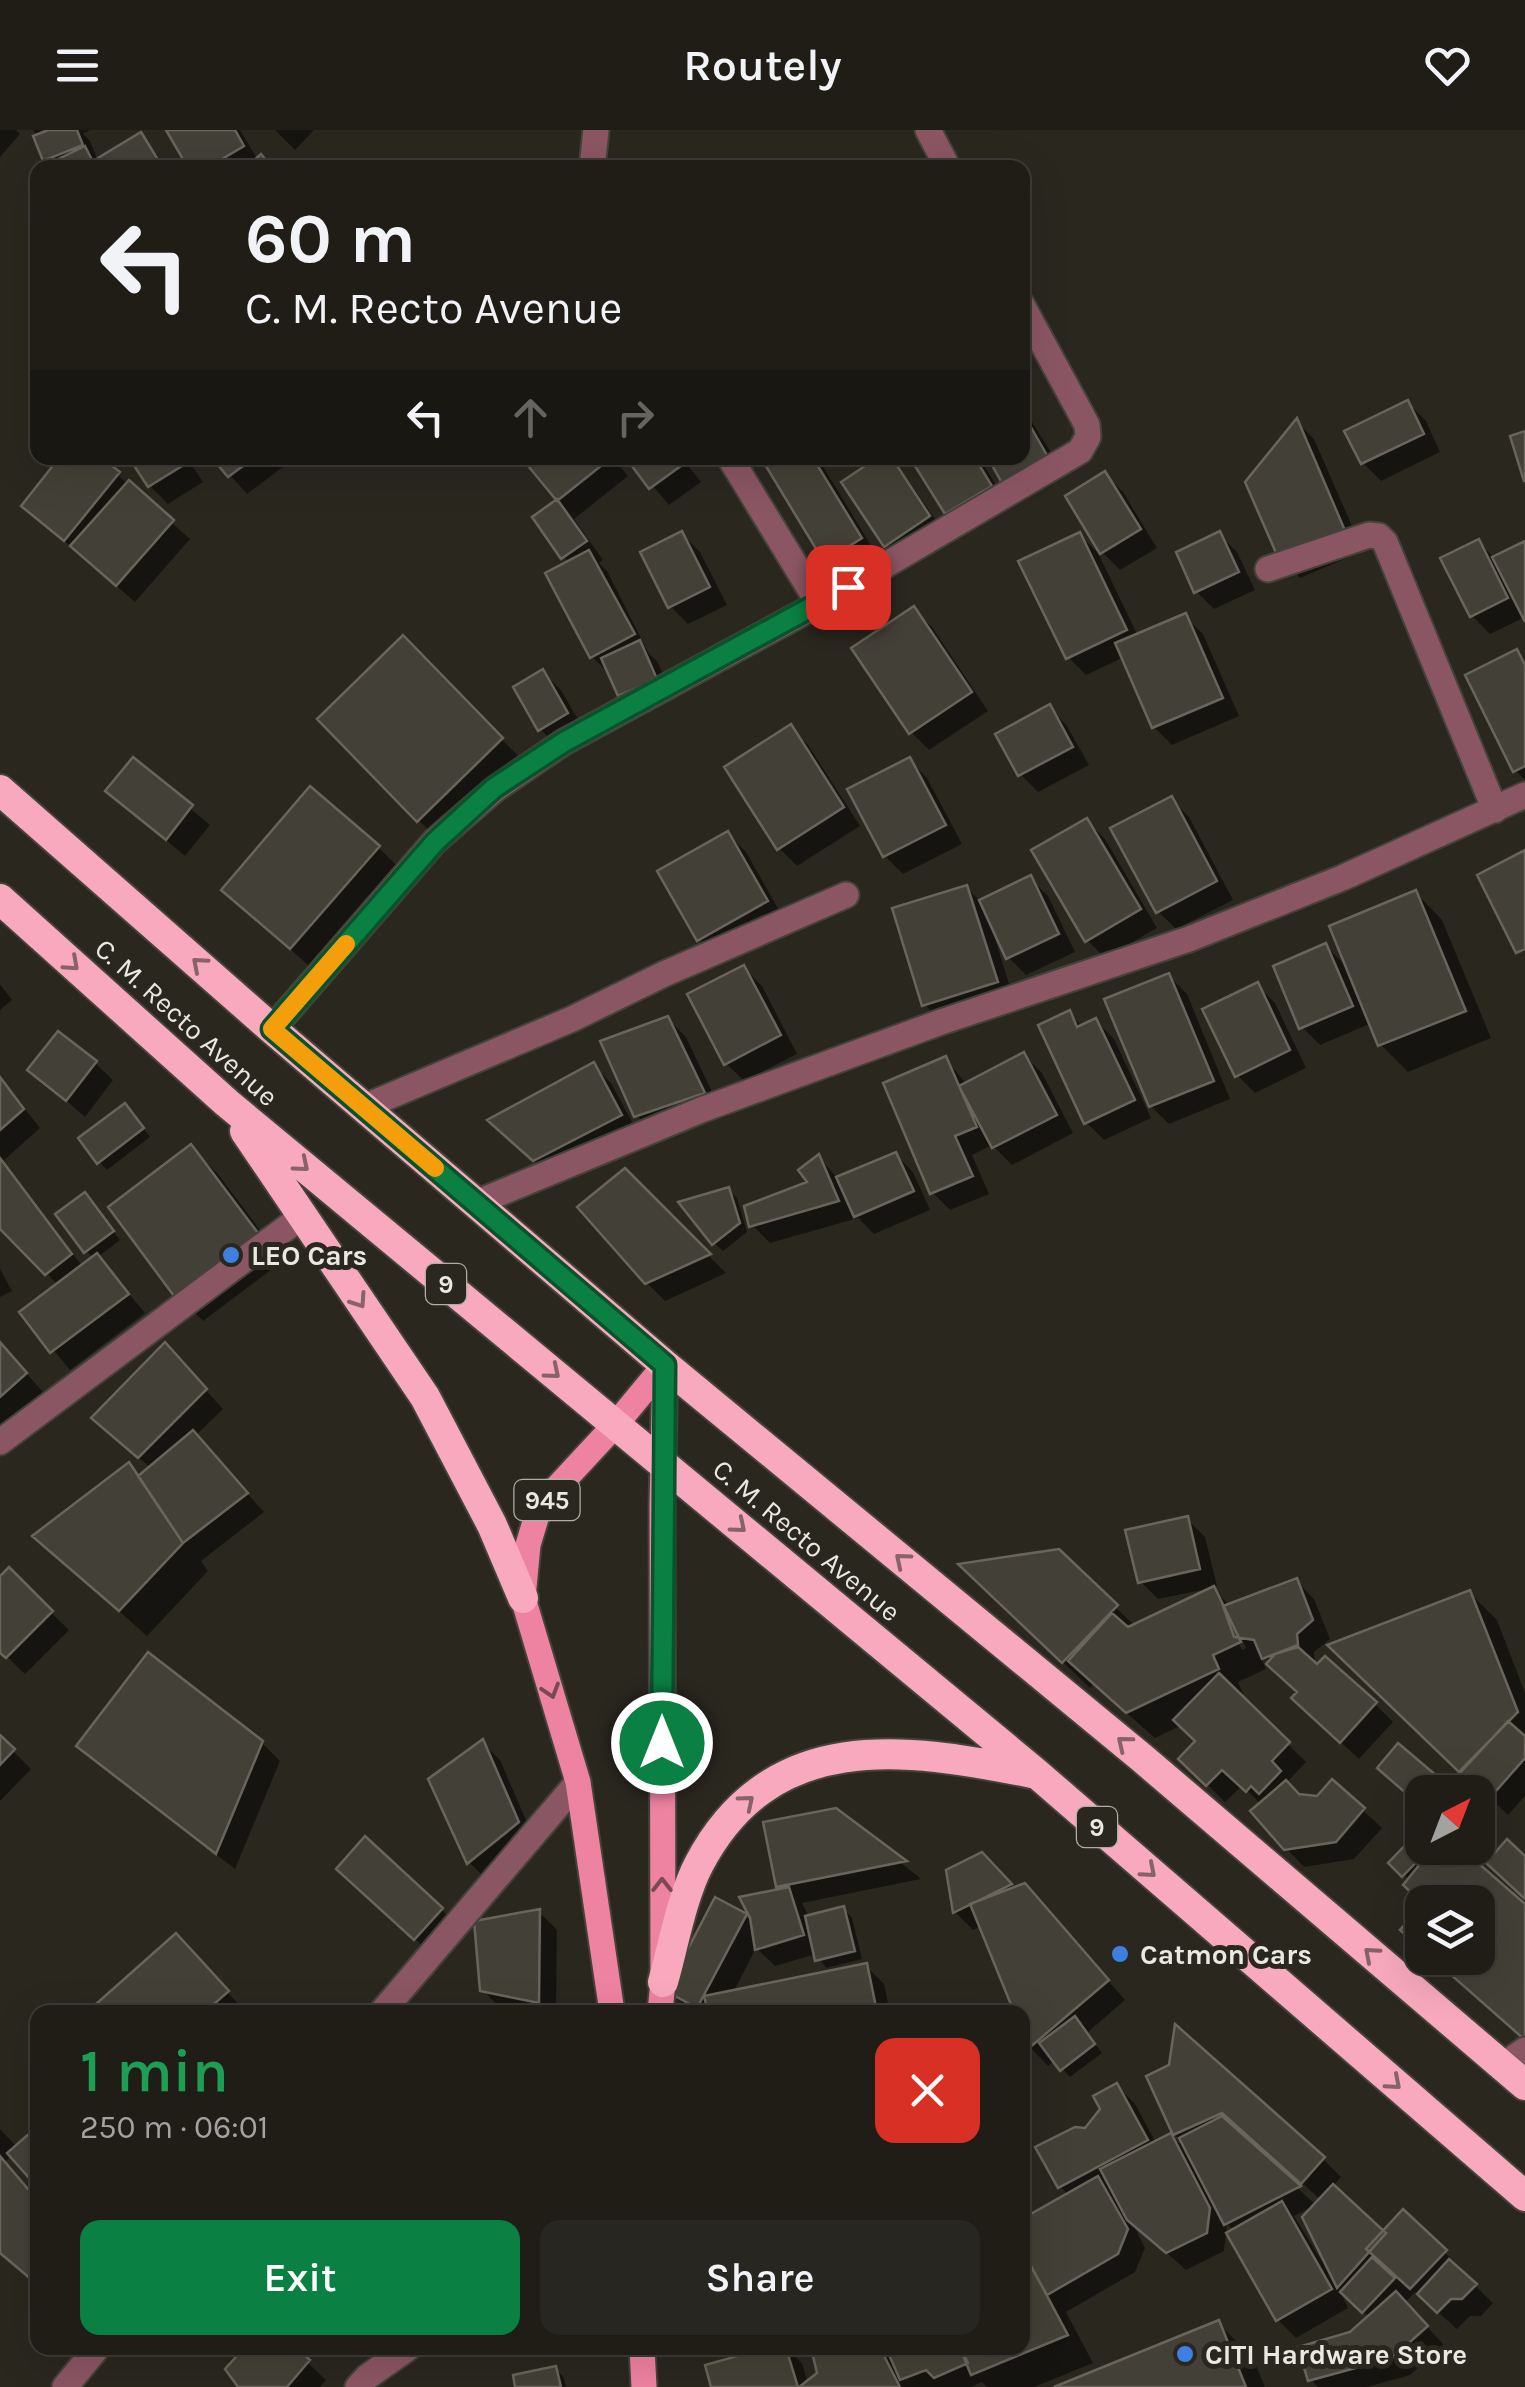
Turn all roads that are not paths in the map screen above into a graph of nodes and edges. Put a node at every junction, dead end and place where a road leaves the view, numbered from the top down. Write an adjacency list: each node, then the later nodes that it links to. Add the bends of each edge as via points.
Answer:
1 (596, 130): 3 (street)
2 (928, 130): 4 (street)
3 (593, 160)
4 (944, 160)
5 (1030, 320): 8 (street, via 1087,424 1080,451)
6 (734, 465): 8 (street)
7 (1268, 569): 11 (street, via 1369,536 1385,542)
8 (819, 604): 14 (street, via 564,742 494,788 435,842)
9 (0, 790): 14 (highway, C. M. Recto Avenue, one-way to 9)
10 (1525, 796): 11 (street)
11 (1495, 810): 17 (street, via 1190,940 701,1110)
12 (846, 894): 16 (street)
13 (0, 899): 15 (highway, C. M. Recto Avenue / 9, one-way to 15)
14 (272, 1029): 16 (highway, C. M. Recto Avenue)
15 (227, 1103): 18 (highway); 20 (highway, C. M. Recto Avenue / 9, one-way to 20)
16 (364, 1107): 17 (highway, C. M. Recto Avenue)
17 (476, 1204): 19 (highway, C. M. Recto Avenue)
18 (302, 1216): 21 (street); 23 (highway, one-way to 23, via 425,1396)
19 (665, 1365): 20 (main road, 945); 22 (main road); 29 (highway, C. M. Recto Avenue, one-way to 19)
20 (616, 1424): 22 (highway, C. M. Recto Avenue / 9); 23 (main road, 945, via 537,1514)
21 (0, 1442)
22 (664, 1464): 24 (highway, C. M. Recto Avenue / 9, one-way to 24); 26 (main road, one-way to 22)
23 (523, 1598): 25 (main road, 945, one-way to 25)
24 (1036, 1773): 26 (highway, one-way to 24, via 698,1865 740,1806 780,1776 861,1753 897,1752); 30 (highway, C. M. Recto Avenue / 9, one-way to 30)
25 (578, 1782): 27 (street); 28 (main road, 945)
26 (661, 1997)
27 (388, 2005)
28 (611, 2005)
29 (1517, 2067)
30 (1525, 2196)
31 (92, 2355): 34 (street)
32 (398, 2355): 35 (street)
33 (642, 2355): 36 (main road)
34 (65, 2387)
35 (358, 2387)
36 (644, 2387)

